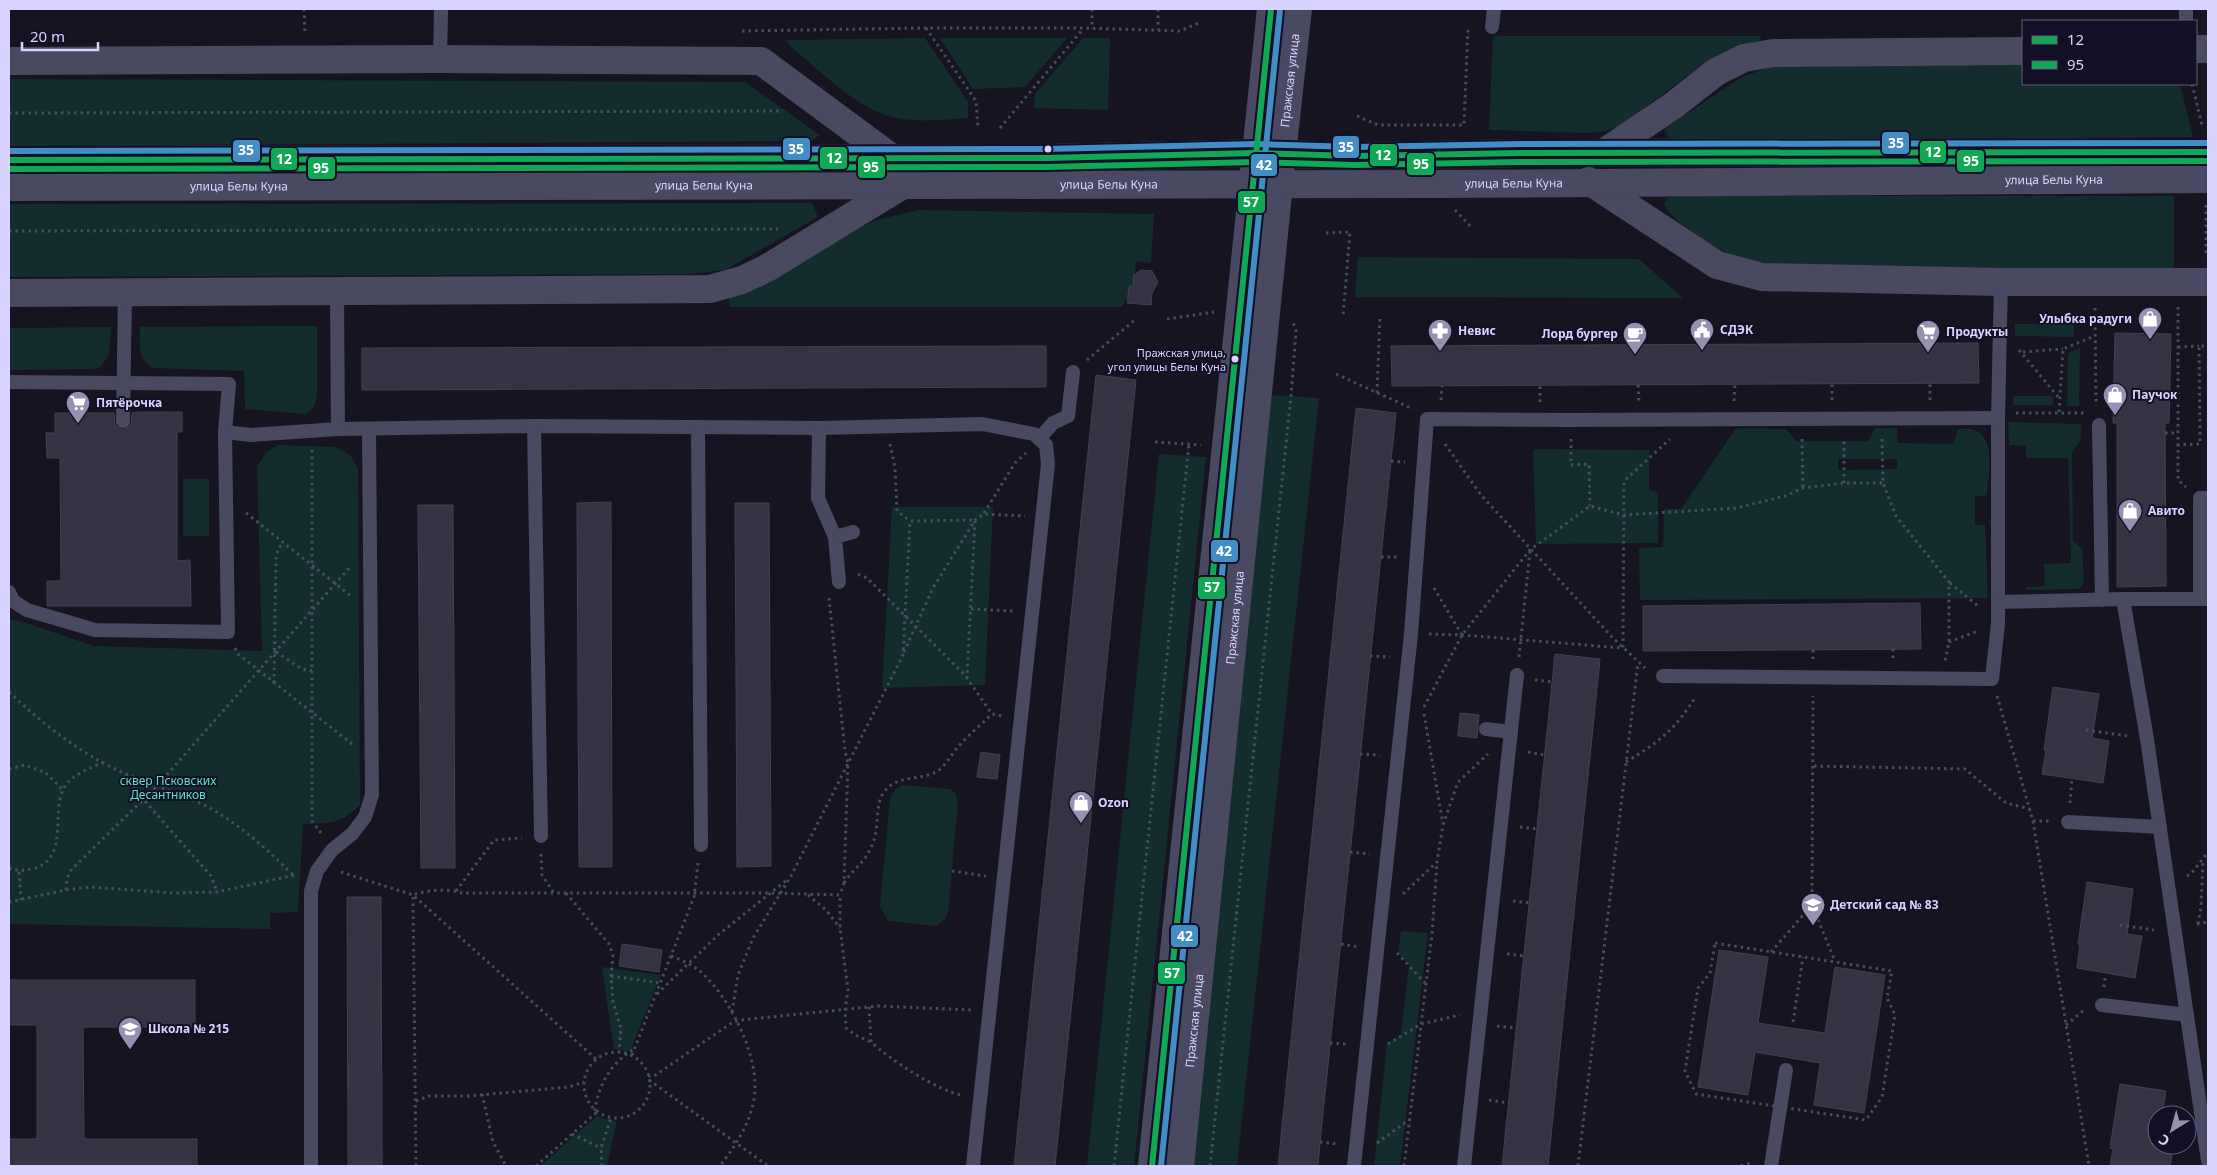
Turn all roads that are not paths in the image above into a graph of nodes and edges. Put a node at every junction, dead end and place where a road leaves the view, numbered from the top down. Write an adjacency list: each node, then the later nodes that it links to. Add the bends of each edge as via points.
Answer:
1 (441, 9): 7 (lane)
2 (1271, 9): 11 (street, Пражская улица)
3 (1298, 9): 11 (street, Пражская улица)
4 (1494, 9): 5 (lane)
5 (1492, 27)
6 (2022, 51): 10 (street, via 1773,53 1744,58 1716,72 1674,106)
7 (440, 59): 8 (street); 12 (street, via 761,61)
8 (9, 61)
9 (2205, 140): 10 (street)
10 (1603, 153): 11 (street)
11 (1269, 154): 12 (street); 15 (street, Пражская улица)
12 (892, 158): 13 (street)
13 (9, 160)
14 (1589, 181): 15 (street, улица Белы Куна); 18 (street, улица Белы Куна); 20 (street, via 1717,265 1762,277)
15 (1266, 183): 16 (street, улица Белы Куна); 61 (street, Пражская улица); 62 (street, Пражская улица)
16 (903, 185): 17 (street, улица Белы Куна); 21 (street, via 767,268 742,280 710,289)
17 (9, 187)
18 (2207, 188)
19 (2207, 271): 20 (street)
20 (2001, 282): 27 (lane)
21 (337, 291): 22 (street); 33 (lane)
22 (125, 292): 23 (street); 26 (lane)
23 (9, 293)
24 (1072, 372): 36 (lane, via 1068,416 1053,423)
25 (9, 382): 26 (lane)
26 (124, 384): 29 (lane); 35 (lane, via 229,384)
27 (1998, 416): 45 (lane); 58 (lane, via 1691,420 1427,418 1411,634)
28 (2097, 419): 43 (lane)
29 (123, 420)
30 (534, 426): 31 (lane); 34 (lane); 52 (lane)
31 (698, 427): 32 (lane); 53 (lane)
32 (819, 428): 36 (lane, via 982,424 1034,434); 39 (lane, via 818,498)
33 (338, 429): 34 (lane); 35 (lane, via 251,435)
34 (369, 429): 59 (lane, via 372,795 365,817 352,834 332,850 317,871 311,891)
35 (226, 432): 41 (lane, via 228,632 95,630 27,610 13,601)
36 (1039, 439): 60 (lane, via 1046,445 1048,464)
37 (2204, 498): 42 (lane)
38 (852, 532): 39 (lane)
39 (835, 537): 40 (lane)
40 (839, 582)
41 (9, 592)
42 (2204, 599): 44 (lane)
43 (2102, 600): 44 (lane); 45 (lane)
44 (2123, 600): 51 (lane)
45 (1998, 602): 47 (lane, via 1992,679)
46 (1517, 675): 49 (lane)
47 (1663, 676)
48 (1486, 729): 49 (lane)
49 (1511, 732): 63 (lane)
50 (2068, 822): 51 (lane)
51 (2160, 827): 55 (lane)
52 (541, 842)
53 (700, 851)
54 (2102, 1005): 55 (lane)
55 (2187, 1015): 57 (lane)
56 (1786, 1070): 64 (lane)
57 (2208, 1161)
58 (1354, 1163)
59 (312, 1166)
60 (973, 1166)
61 (1152, 1166)
62 (1180, 1166)
63 (1464, 1166)
64 (1771, 1166)

